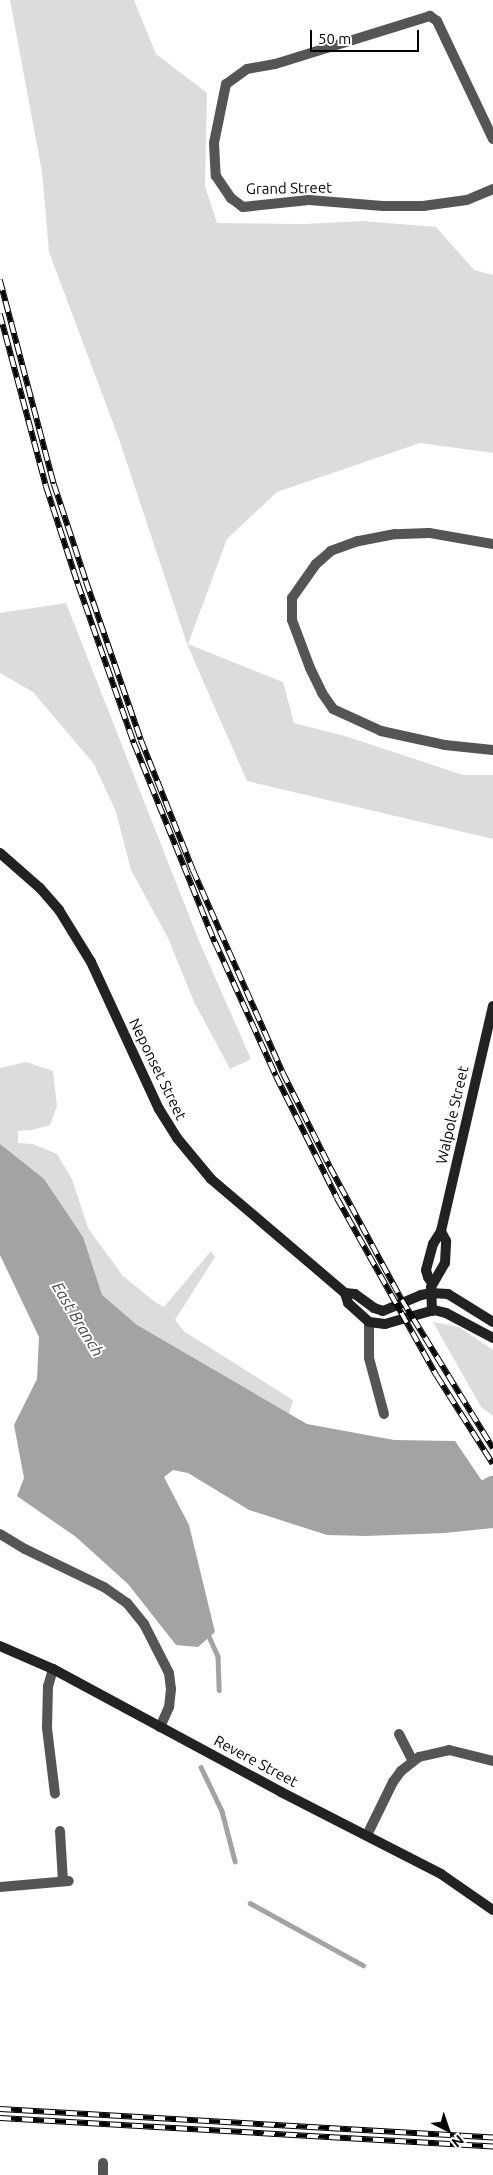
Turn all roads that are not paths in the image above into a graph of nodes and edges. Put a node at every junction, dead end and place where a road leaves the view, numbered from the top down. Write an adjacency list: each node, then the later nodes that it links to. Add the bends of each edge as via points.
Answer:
1 (493, 140): 2 (street, Grand Street, via 437,21 430,16 275,64 247,69 226,84 214,143 216,176 231,198 243,207 309,200 423,206 467,200)
2 (493, 189)
3 (493, 544): 4 (street, via 429,533 395,534 358,541 331,551 316,564 292,598 292,620 322,693 333,709 381,731 445,745)
4 (493, 750)
5 (0, 853): 9 (main road, Neponset Street, via 40,888 79,940 159,1109 194,1160 249,1213)
6 (493, 1006): 7 (main road, Walpole Street)
7 (441, 1231): 8 (main road, Walpole Street, via 446,1240 444,1263); 8 (main road, Walpole Street, via 433,1244 426,1270)
8 (432, 1288): 9 (main road, Neponset Street, via 383,1310 374,1308 355,1294); 10 (main road, Walpole Street); 12 (main road, via 448,1294)
9 (345, 1293): 11 (main road, Neponset Street, via 348,1303)
10 (432, 1311): 11 (main road, via 385,1324); 13 (main road, via 446,1313)
11 (369, 1322): 14 (street, via 369,1358)
12 (493, 1322)
13 (493, 1338)
14 (384, 1414)
15 (0, 1534): 18 (street, via 127,1603 144,1624 168,1673 172,1689 169,1707)
16 (0, 1646): 17 (main road, Revere Street)
17 (53, 1669): 18 (main road, Revere Street); 22 (street, via 48,1686 47,1728)
18 (160, 1727): 24 (main road, Revere Street)
19 (399, 1734): 20 (street)
20 (413, 1761): 21 (street, via 429,1753 449,1750); 24 (street, via 393,1782)
21 (493, 1761)
22 (56, 1794)
23 (60, 1832): 25 (street, via 66,1881)
24 (367, 1835): 26 (main road, Revere Street, via 441,1874)
25 (0, 1887)
26 (493, 1910)
27 (103, 2163): 28 (street)
28 (103, 2175)

